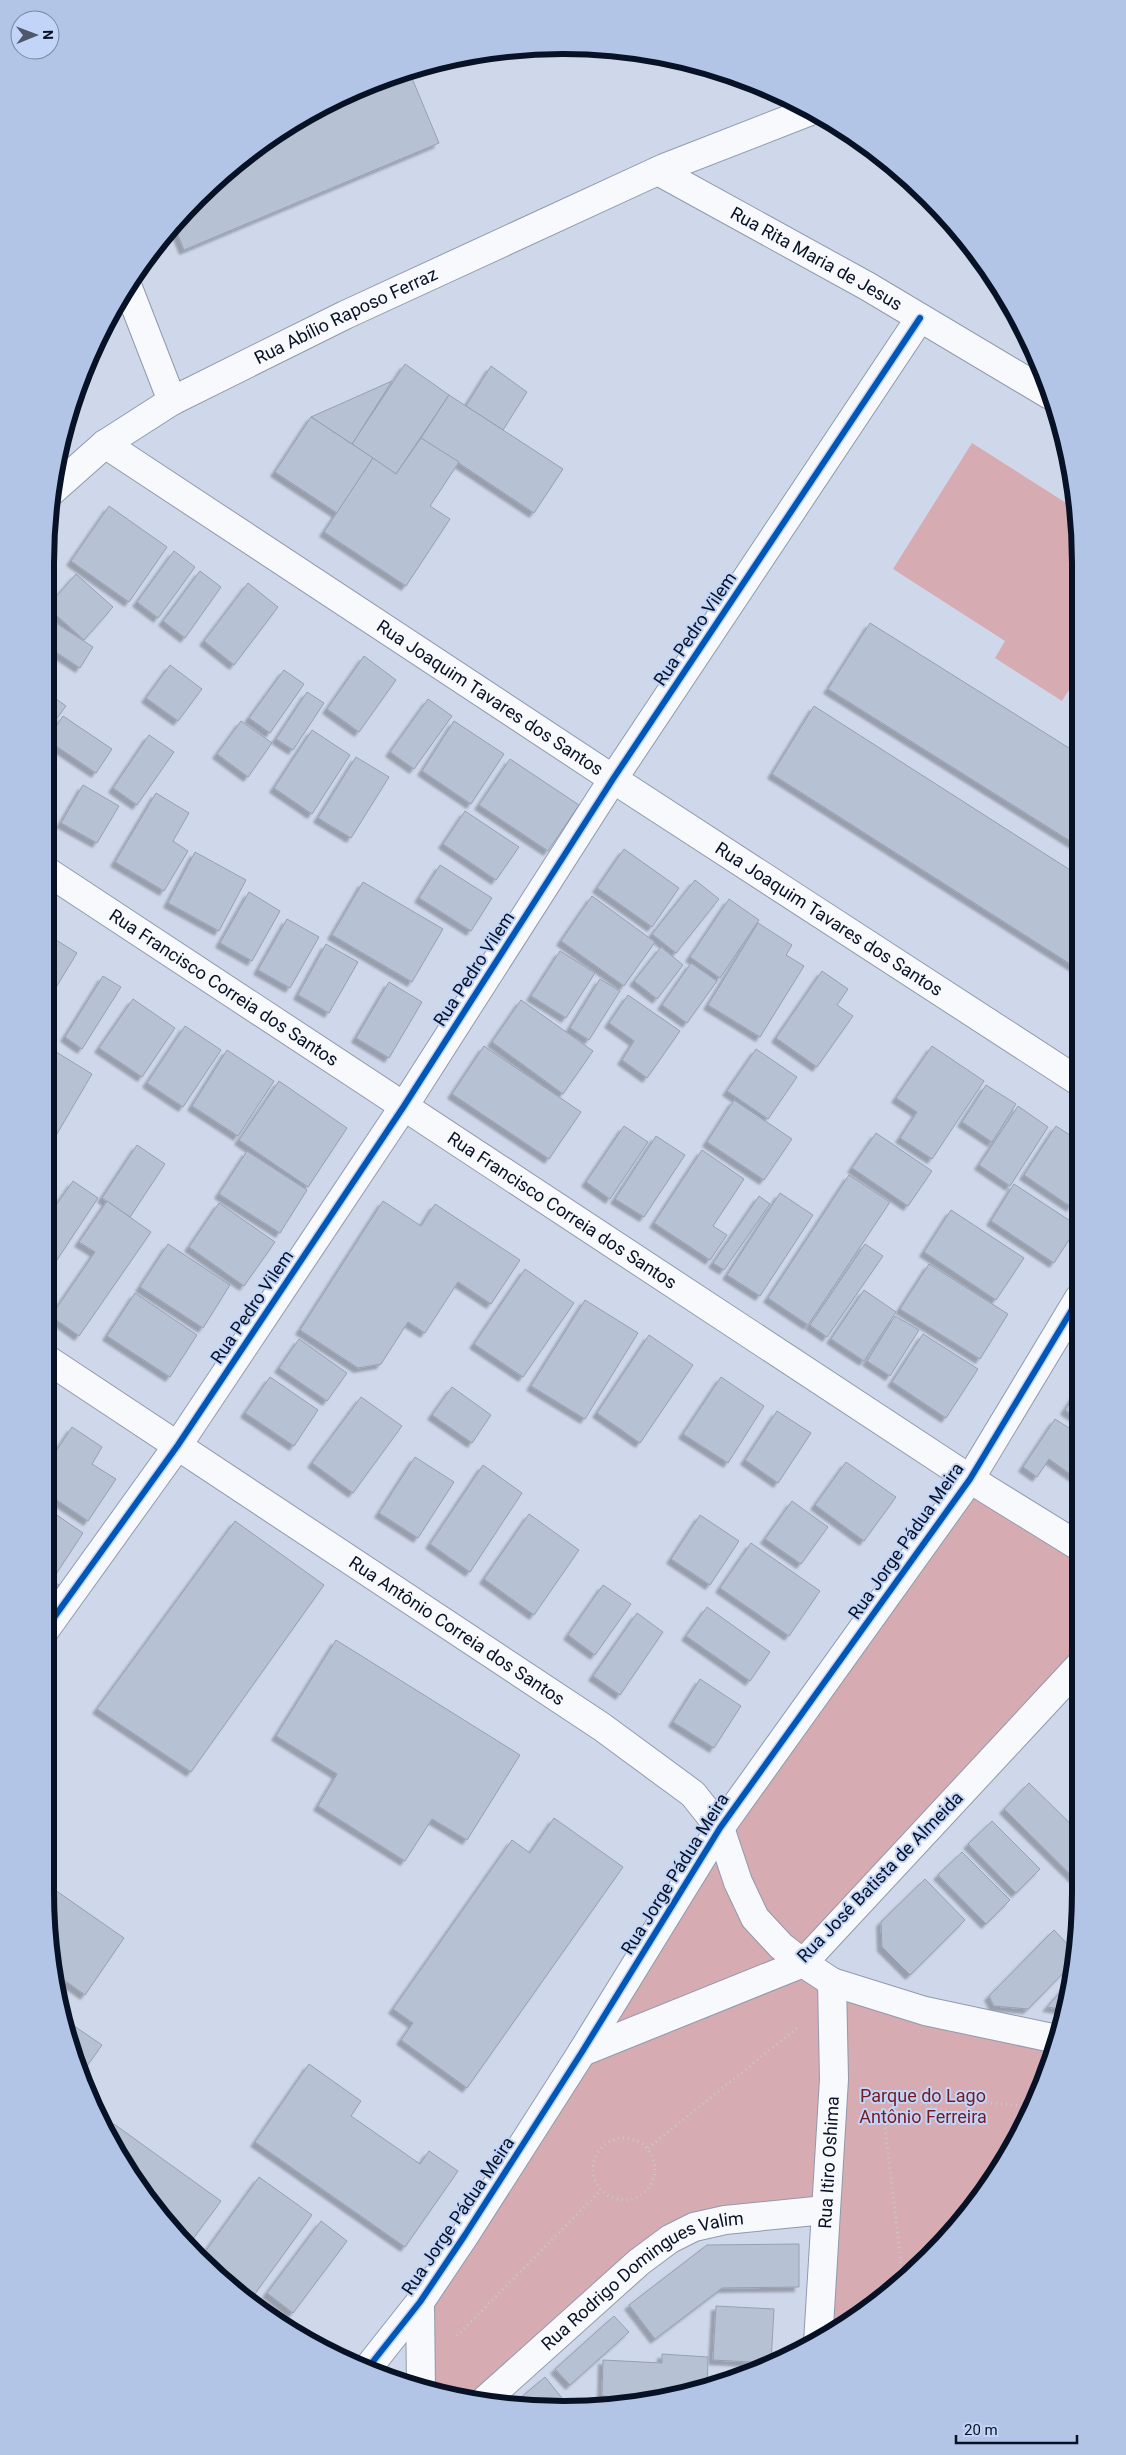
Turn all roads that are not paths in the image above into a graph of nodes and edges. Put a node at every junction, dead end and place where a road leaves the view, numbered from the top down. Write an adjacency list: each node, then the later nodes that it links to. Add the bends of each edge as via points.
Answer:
1 (803, 114): 2 (street, Rua Abílio Raposo Ferraz)
2 (658, 171): 4 (street, Rua Rita Maria de Jesus); 6 (street, Rua Abílio Raposo Ferraz, via 354,311)
3 (131, 294): 6 (street)
4 (920, 318): 5 (street, Rua Rita Maria de Jesus); 9 (street, Rua Pedro Vilem)
5 (1042, 390)
6 (172, 401): 7 (street, Rua Abílio Raposo Ferraz)
7 (105, 444): 8 (street, Rua Abílio Raposo Ferraz); 9 (street, Rua Joaquim Tavares dos Santos)
8 (60, 484)
9 (613, 779): 11 (street, Rua Joaquim Tavares dos Santos); 12 (street, Rua Pedro Vilem)
10 (54, 876): 12 (street, Rua Francisco Correia dos Santos)
11 (1072, 1077)
12 (404, 1106): 15 (street, Rua Pedro Vilem); 16 (street, Rua Francisco Correia dos Santos)
13 (1072, 1310): 16 (street, Rua Jorge Pádua Meira)
14 (54, 1364): 15 (street, Rua Antônio Correia dos Santos)
15 (178, 1445): 18 (street, Rua Pedro Vilem); 20 (street, Rua Antônio Correia dos Santos, via 602,1727 693,1794)
16 (970, 1479): 17 (street, Rua Francisco Correia dos Santos); 20 (street, Rua Jorge Pádua Meira)
17 (1072, 1542)
18 (54, 1617)
19 (1072, 1674): 21 (street, Rua José Batista de Almeida)
20 (720, 1828): 21 (street, Rua Antônio Correia dos Santos, via 754,1918); 24 (street, Rua Jorge Pádua Meira)
21 (802, 1963): 22 (street, Rua Antônio Correia dos Santos); 24 (street, Rua José Batista de Almeida)
22 (831, 1991): 23 (street, Rua Antônio Correia dos Santos); 25 (street, Rua Itiro Oshima, via 834,2079)
23 (1051, 2038)
24 (582, 2052): 26 (street, Rua Jorge Pádua Meira)
25 (825, 2210): 27 (street, Rua Itiro Oshima); 30 (street, Rua Rodrigo Domingues Valim, via 725,2220 694,2227 670,2239 639,2262)
26 (420, 2302): 28 (street, Rua Jorge Pádua Meira); 29 (street)
27 (818, 2333)
28 (371, 2363)
29 (420, 2381)
30 (490, 2396)

